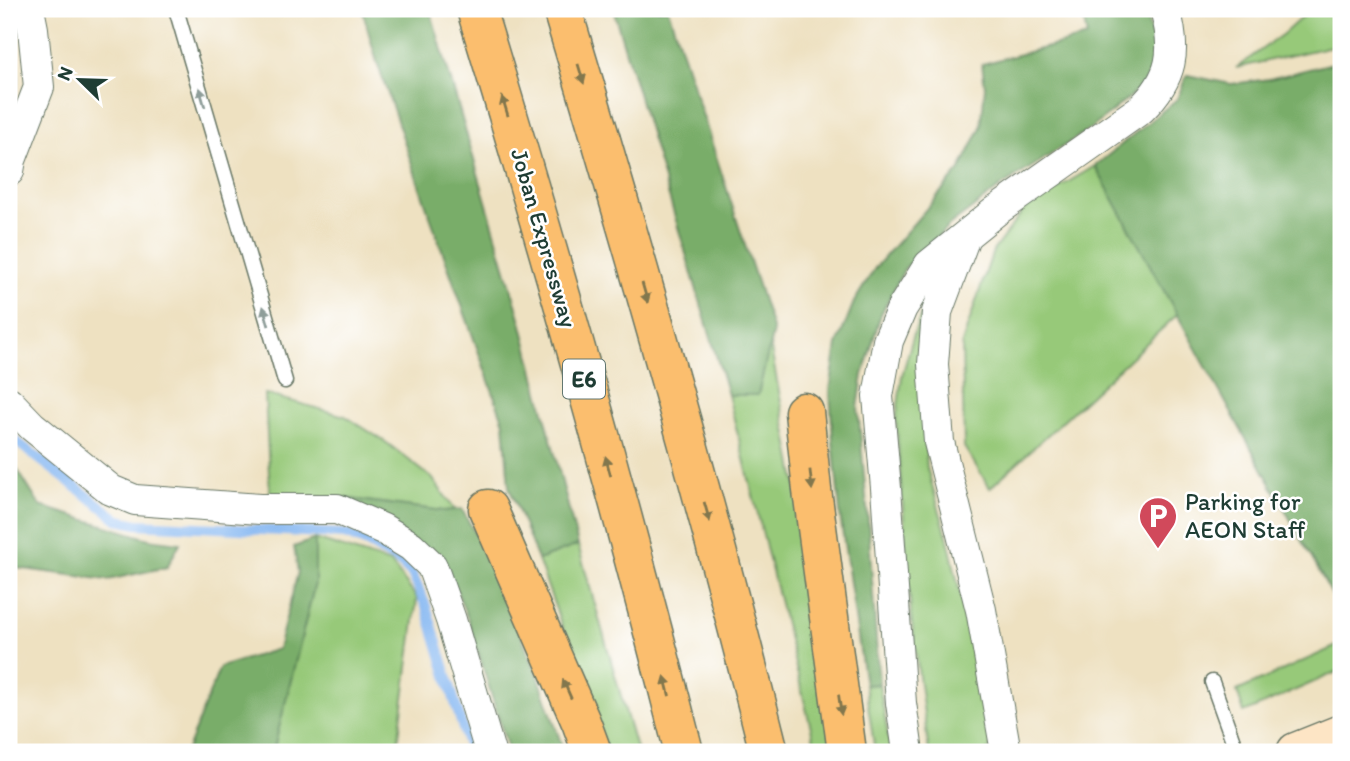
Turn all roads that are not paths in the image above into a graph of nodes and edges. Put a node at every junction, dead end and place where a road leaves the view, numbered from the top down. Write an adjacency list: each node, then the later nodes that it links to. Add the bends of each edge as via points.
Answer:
1 (29, 9): 6 (street, via 39,87)
2 (176, 9): 8 (lane, one-way to 2)
3 (476, 9): 16 (highway, Joban Expressway / E6, one-way to 3, via 534,201)
4 (562, 9): 17 (highway, one-way to 17, via 728,587)
5 (1165, 9): 7 (street, via 1171,52 1156,95)
6 (9, 171)
7 (966, 234): 19 (street, via 929,265 902,308 888,341 878,396); 20 (street, via 937,312 933,364 939,442 981,610)
8 (285, 381)
9 (9, 402): 14 (street, via 111,490 135,500 337,509 383,528 411,546 432,566)
10 (804, 412): 18 (highway, one-way to 18)
11 (488, 509): 15 (highway, one-way to 11)
12 (1212, 682): 21 (lane)
13 (1341, 734): 22 (main road)
14 (490, 752)
15 (592, 752)
16 (684, 752)
17 (769, 752)
18 (847, 752)
19 (908, 752)
20 (1006, 752)
21 (1237, 752)
22 (1296, 752)

